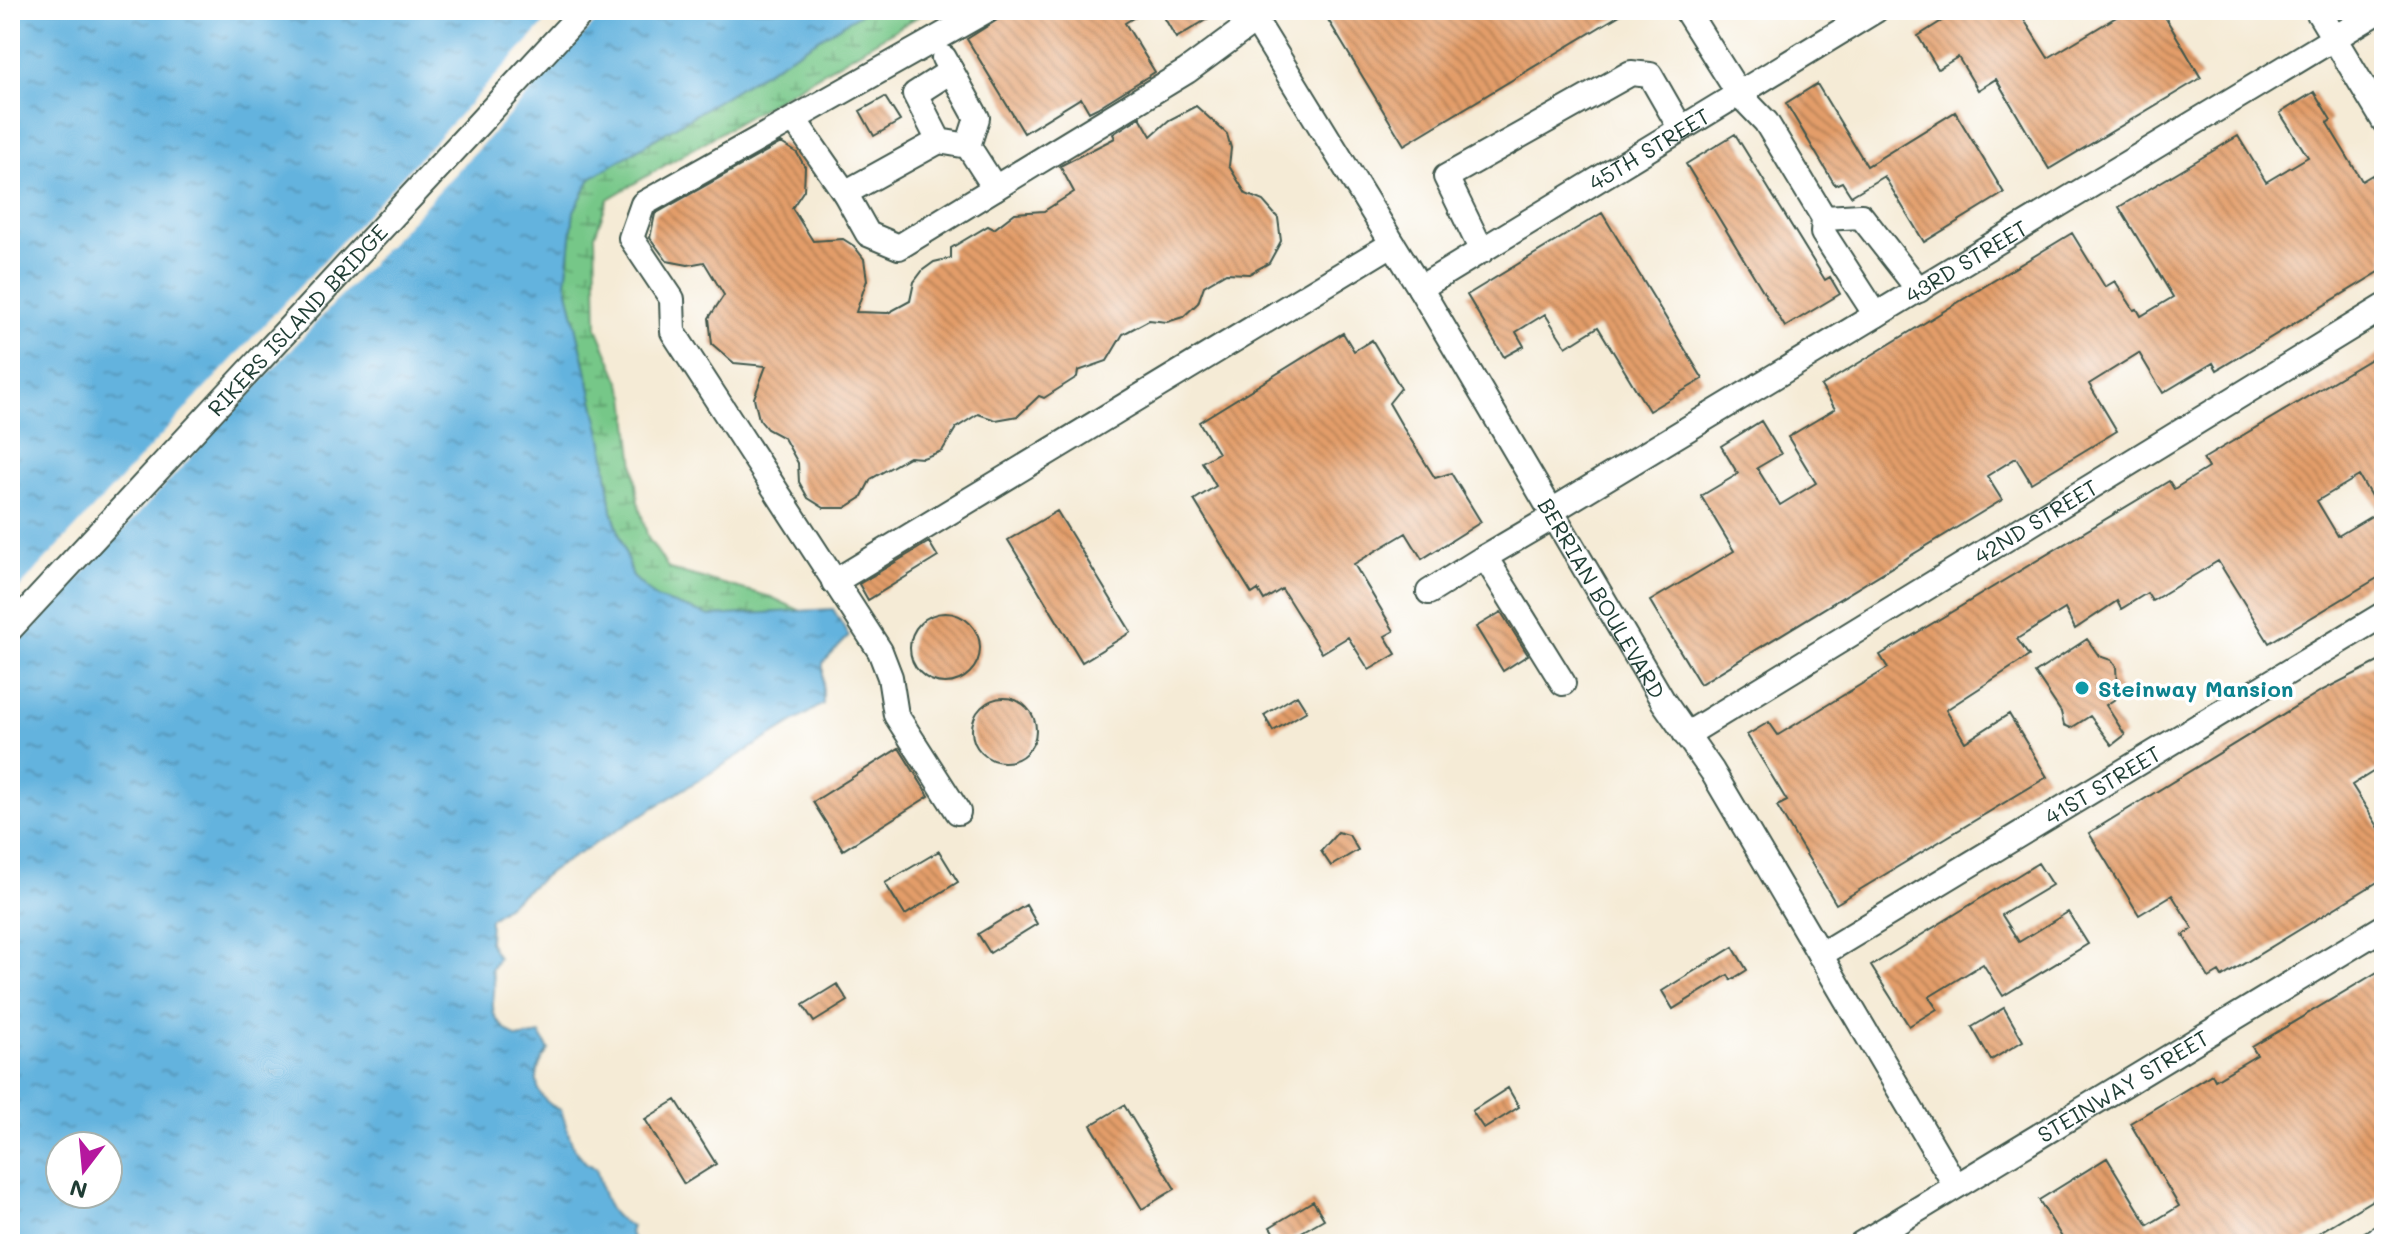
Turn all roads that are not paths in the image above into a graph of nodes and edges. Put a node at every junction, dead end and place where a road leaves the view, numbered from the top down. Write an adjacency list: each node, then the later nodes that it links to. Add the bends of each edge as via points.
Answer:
1 (584, 10): 31 (street, RIKERS ISLAND BRIDGE)
2 (987, 10): 9 (street)
3 (1686, 10): 11 (street)
4 (1876, 10): 11 (street, 45TH STREET)
5 (2317, 10): 8 (street)
6 (2381, 10): 8 (street, 43RD STREET)
7 (1252, 15): 17 (street, via 1187,71); 20 (street, BERRIAN BOULEVARD)
8 (2334, 39): 13 (street); 23 (street, 43RD STREET)
9 (935, 42): 10 (street); 12 (street)
10 (951, 71): 15 (street, via 915,94); 16 (street, via 977,118)
11 (1739, 94): 14 (street, 45TH STREET); 19 (street, via 1766,122)
12 (795, 121): 18 (street); 28 (street, via 643,204 631,238 672,299 673,332)
13 (2384, 121)
14 (1681, 129): 21 (street, 45TH STREET); 21 (street, via 1650,75 1631,73 1446,177)
15 (939, 141): 16 (street); 18 (street)
16 (968, 146): 17 (street)
17 (995, 188): 18 (street, via 899,247 868,234)
18 (845, 193)
19 (1824, 218): 23 (street, via 1861,216); 25 (street, via 1823,233)
20 (1392, 244): 22 (street, BERRIAN BOULEVARD); 28 (street)
21 (1482, 251): 22 (street, 45TH STREET)
22 (1420, 288): 26 (street, BERRIAN BOULEVARD)
23 (1919, 290): 25 (street, 43RD STREET)
24 (2384, 307): 33 (street, 42ND STREET)
25 (1876, 315): 26 (street, 43RD STREET)
26 (1552, 515): 27 (street, 43RD STREET); 33 (street, BERRIAN BOULEVARD)
27 (1485, 557): 29 (street, 43RD STREET); 32 (street)
28 (834, 582): 34 (street, via 880,651 896,715)
29 (1429, 592)
30 (2384, 614): 36 (street, 41ST STREET)
31 (10, 629)
32 (1563, 683)
33 (1686, 735): 36 (street, BERRIAN BOULEVARD)
34 (958, 812)
35 (2384, 927): 37 (street, STEINWAY STREET)
36 (1820, 955): 37 (street, BERRIAN BOULEVARD)
37 (1956, 1186): 39 (street, STEINWAY STREET)
38 (2384, 1236): 40 (street)
39 (1861, 1244)
40 (2370, 1244)

